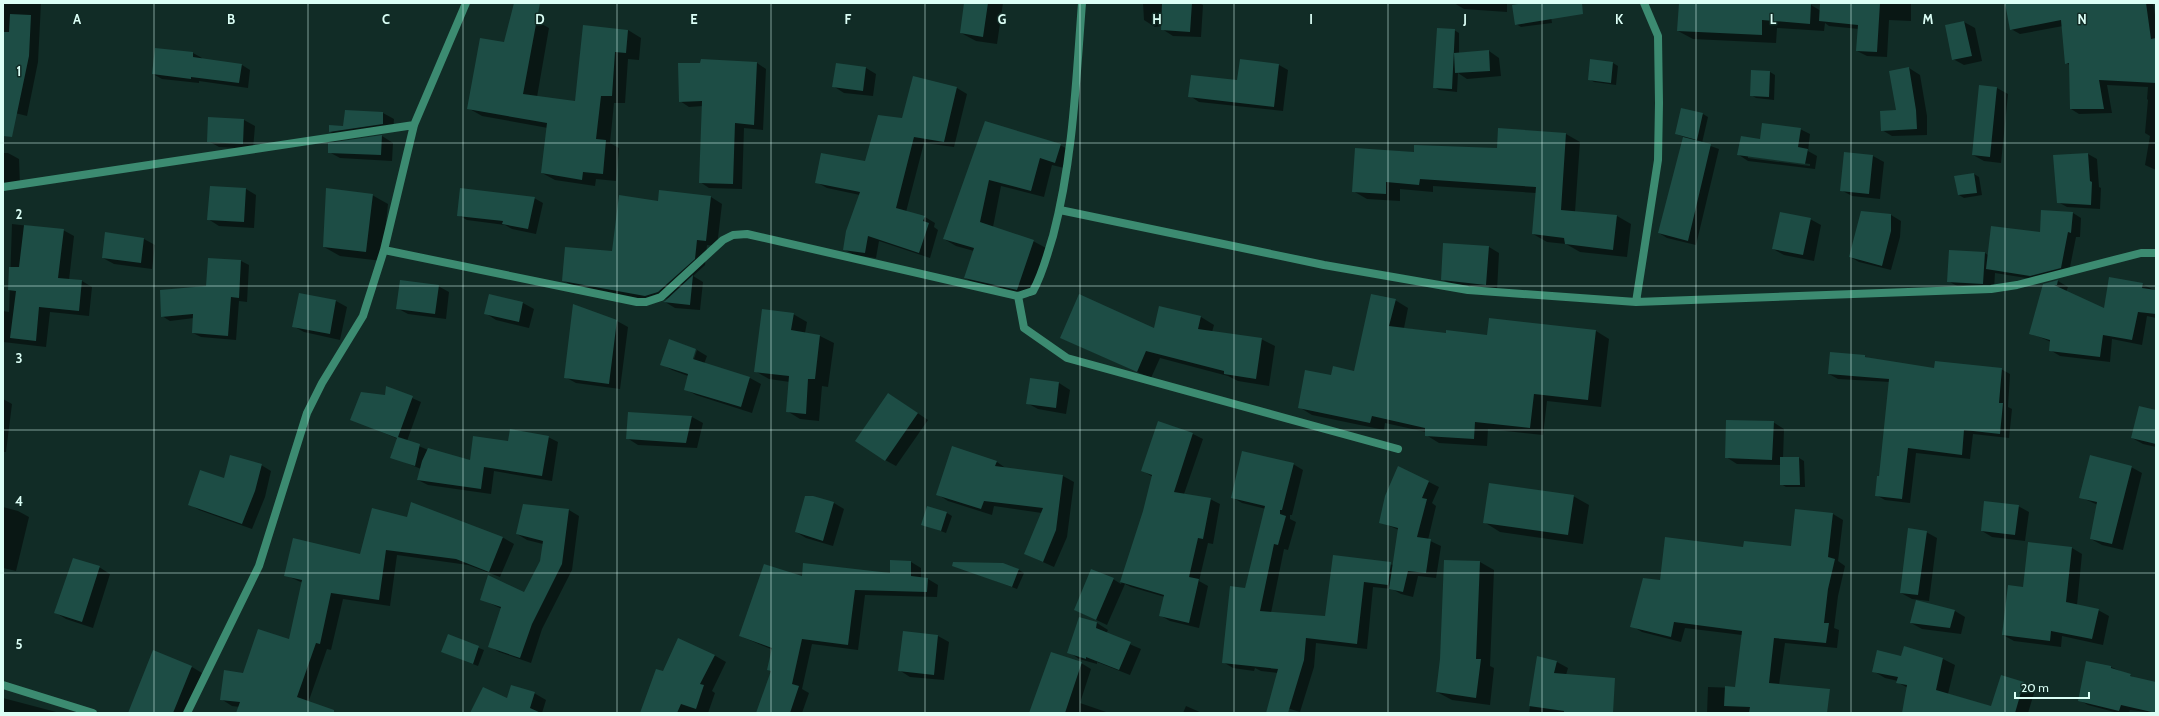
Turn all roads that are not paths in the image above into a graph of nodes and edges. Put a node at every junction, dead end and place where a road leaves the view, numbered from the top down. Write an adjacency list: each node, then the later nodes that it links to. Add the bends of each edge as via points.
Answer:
1 (466, 3): 4 (street)
2 (1082, 3): 6 (street, via 1072,132)
3 (1644, 3): 10 (street, via 1658,36 1660,103 1658,160)
4 (414, 125): 5 (street); 7 (street)
5 (3, 187)
6 (1060, 210): 9 (street, via 1042,276 1033,291); 10 (street, via 1324,265 1468,290)
7 (384, 250): 9 (street, via 646,302 661,297 723,240 733,235 747,234); 14 (street, via 363,316 322,383 307,413 259,566)
8 (2156, 253): 10 (street, via 2141,253 2017,285 1991,289)
9 (1018, 296): 11 (street, via 1024,328 1067,358)
10 (1636, 302)
11 (1398, 449)
12 (3, 685): 13 (street)
13 (93, 713)
14 (187, 713)

